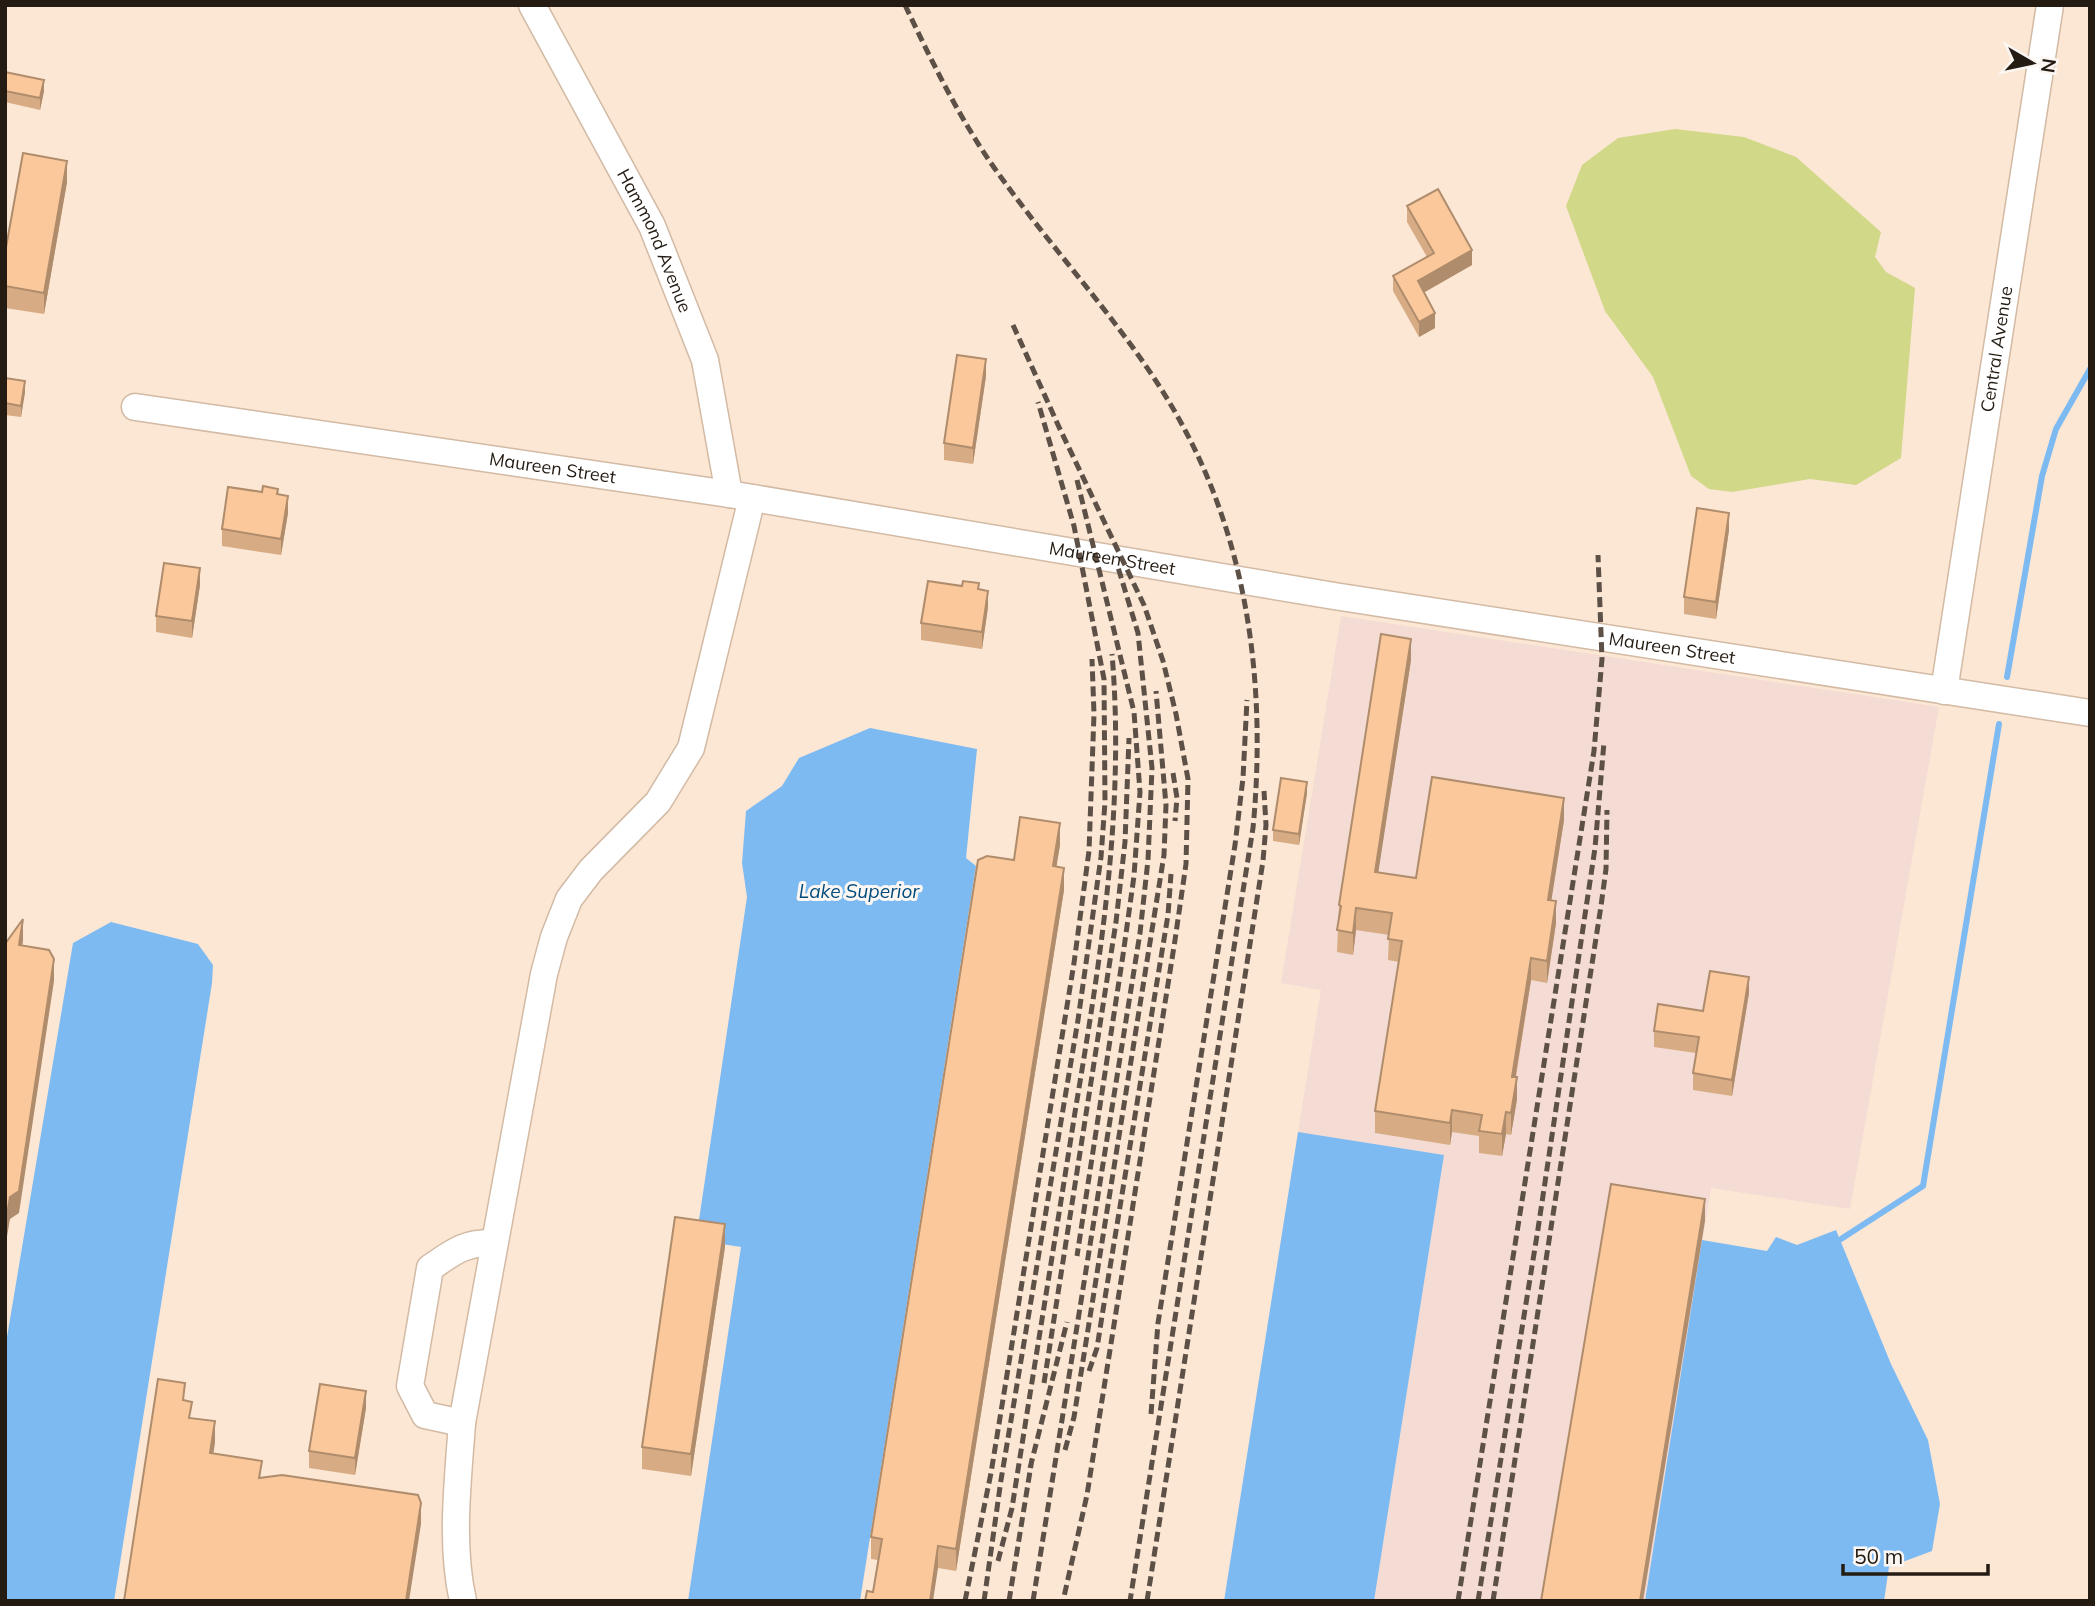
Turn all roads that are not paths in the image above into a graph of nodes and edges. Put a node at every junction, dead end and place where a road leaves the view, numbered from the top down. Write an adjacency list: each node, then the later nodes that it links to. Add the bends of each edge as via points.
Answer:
1 (532, 5): 4 (street, Hammond Avenue, via 652,226 705,360)
2 (2050, 5): 5 (street, Central Avenue)
3 (135, 407): 4 (street, Maureen Street)
4 (741, 496): 5 (street, Maureen Street, via 1334,596); 7 (street, via 691,748 658,802 569,899 554,937)
5 (1944, 691): 6 (street, Maureen Street)
6 (2090, 713)
7 (494, 1243): 8 (street); 8 (street, via 474,1242 430,1268 416,1346 410,1386 425,1415)
8 (462, 1423): 9 (street, via 457,1495 458,1577)
9 (463, 1601)

